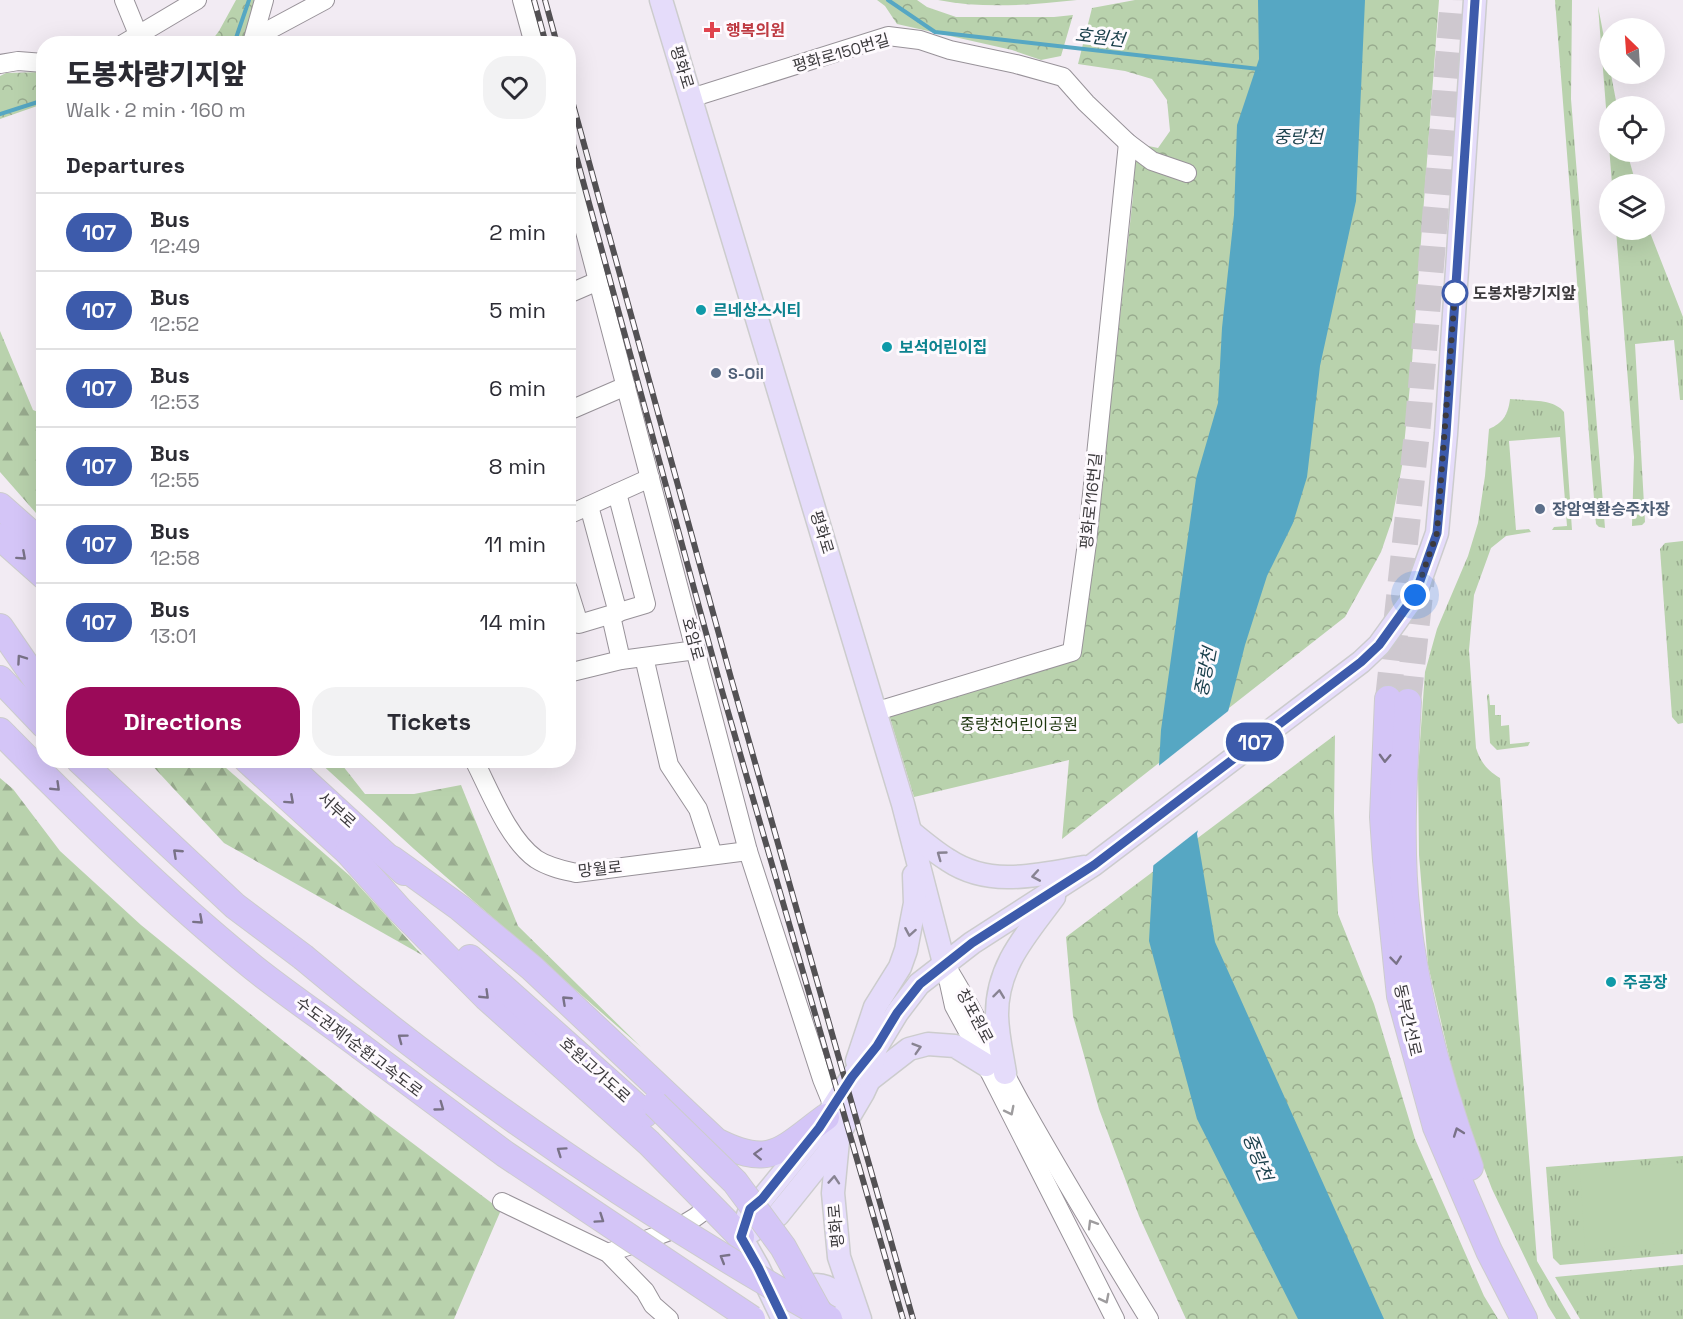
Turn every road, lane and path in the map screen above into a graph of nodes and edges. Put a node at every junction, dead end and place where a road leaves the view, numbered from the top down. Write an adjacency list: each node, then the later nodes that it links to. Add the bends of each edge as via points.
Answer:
1 (124, 0): 8 (street)
2 (197, 0): 9 (street)
3 (264, 0): 10 (street)
4 (325, 0): 11 (street)
5 (522, 0): 12 (street)
6 (661, 0): 15 (main road, 평화로)
7 (1475, 0): 57 (main road, via 1437,533 1415,595 1379,645 1361,662)
8 (133, 36)
9 (140, 36)
10 (254, 36)
11 (262, 36)
12 (532, 36)
13 (36, 62): 14 (street)
14 (0, 64)
15 (692, 98): 16 (street, 평화로150번길, via 888,36 920,40 1063,77); 40 (main road, 평화로)
16 (1128, 144): 17 (street, via 1152,161); 40 (street, 평화로116번길, via 1072,652)
17 (1186, 173)
18 (576, 197): 19 (street, 호암로)
19 (598, 281): 20 (street); 21 (street, 호암로)
20 (576, 291)
21 (626, 386): 22 (street); 23 (street, 호암로)
22 (576, 408)
23 (650, 478): 24 (street); 34 (street, 호암로)
24 (617, 493): 26 (street); 32 (street, via 646,604)
25 (0, 506): 29 (highway)
26 (590, 506): 27 (street); 32 (street)
27 (576, 512)
28 (0, 537): 30 (highway, one-way to 30)
29 (36, 538)
30 (36, 569)
31 (576, 614): 32 (street, via 579,624)
32 (615, 614): 36 (street)
33 (0, 627): 39 (highway, one-way to 33)
34 (696, 650): 35 (street); 53 (street, 호암로)
35 (644, 657): 36 (street); 55 (street, via 669,765 698,809)
36 (621, 660): 37 (street)
37 (576, 672)
38 (0, 679): 41 (highway)
39 (36, 679)
40 (874, 712): 52 (main road, 평화로)
41 (36, 717)
42 (0, 731): 44 (highway, 수도권제1순환고속도로)
43 (0, 739): 44 (highway)
44 (36, 767)
45 (37, 768): 71 (highway, 수도권제1순환고속도로, one-way to 71, bridge, via 254,968 514,1161)
46 (87, 768): 51 (highway, 수도권제1순환고속도로)
47 (99, 768): 51 (highway)
48 (256, 768): 54 (highway, 서부로, one-way to 54)
49 (291, 768): 56 (highway, 서부로)
50 (478, 768): 55 (street, 망월로, via 524,849 538,861 556,868 576,873)
51 (124, 804): 76 (highway, 수도권제1순환고속도로, one-way to 51, bridge, via 722,1257 573,1160 412,1045 235,906)
52 (911, 832): 57 (main road, one-way to 52, via 1002,879 950,862); 59 (main road, 평화로); 61 (main road, one-way to 61, via 915,903 906,950 900,968 875,1007)
53 (748, 851): 55 (street, 망월로); 63 (street, 호암로, via 822,1079)
54 (348, 852): 62 (highway, 호원고가도로); 65 (highway, one-way to 65, via 486,997)
55 (713, 855)
56 (392, 859): 62 (highway, 호원고가도로); 64 (highway, one-way to 56, via 532,968 460,908)
57 (1094, 865): 58 (main road)
58 (1066, 884): 59 (main road); 60 (main road, one-way to 58, via 1001,980 1011,955)
59 (944, 963): 60 (street, 창포원로, via 966,995); 61 (main road, 평화로, via 920,984 897,1013)
60 (995, 1069): 61 (main road, one-way to 60, via 909,1049 928,1044 955,1046); 78 (street, 창포원로, one-way to 78); 79 (street, 창포원로, one-way to 60)
61 (860, 1079): 63 (main road, 평화로)
62 (650, 1109): 74 (highway, 호원고가도로, bridge, via 750,1226); 75 (highway, 호원고가도로, bridge, via 735,1182 783,1247)
63 (828, 1123): 64 (highway, one-way to 64, via 770,1154 737,1152); 68 (main road, 평화로, via 750,1209); 68 (main road, via 805,1150 804,1159 808,1163 818,1161 827,1154 778,1215); 77 (main road, 평화로, one-way to 63, via 839,1257)
64 (716, 1141): 65 (highway, via 715,1153 699,1172)
65 (677, 1172): 67 (highway)
66 (502, 1202): 69 (street)
67 (709, 1205): 68 (highway); 69 (street, via 690,1222)
68 (741, 1237): 72 (main road)
69 (608, 1253): 70 (street)
70 (669, 1319)
71 (752, 1319)
72 (783, 1319)
73 (800, 1319): 77 (main road, via 793,1300 809,1285 828,1286)
74 (806, 1319)
75 (822, 1319)
76 (829, 1319)
77 (858, 1319)
78 (1115, 1319)
79 (1149, 1319)
80 (1524, 1319): 81 (highway, 동부간선로, one-way to 80, via 1480,1193 1450,1113 1425,1014 1407,916 1398,701 1383,817 1400,996 1436,1127 1489,1251)
81 (1543, 1319)

